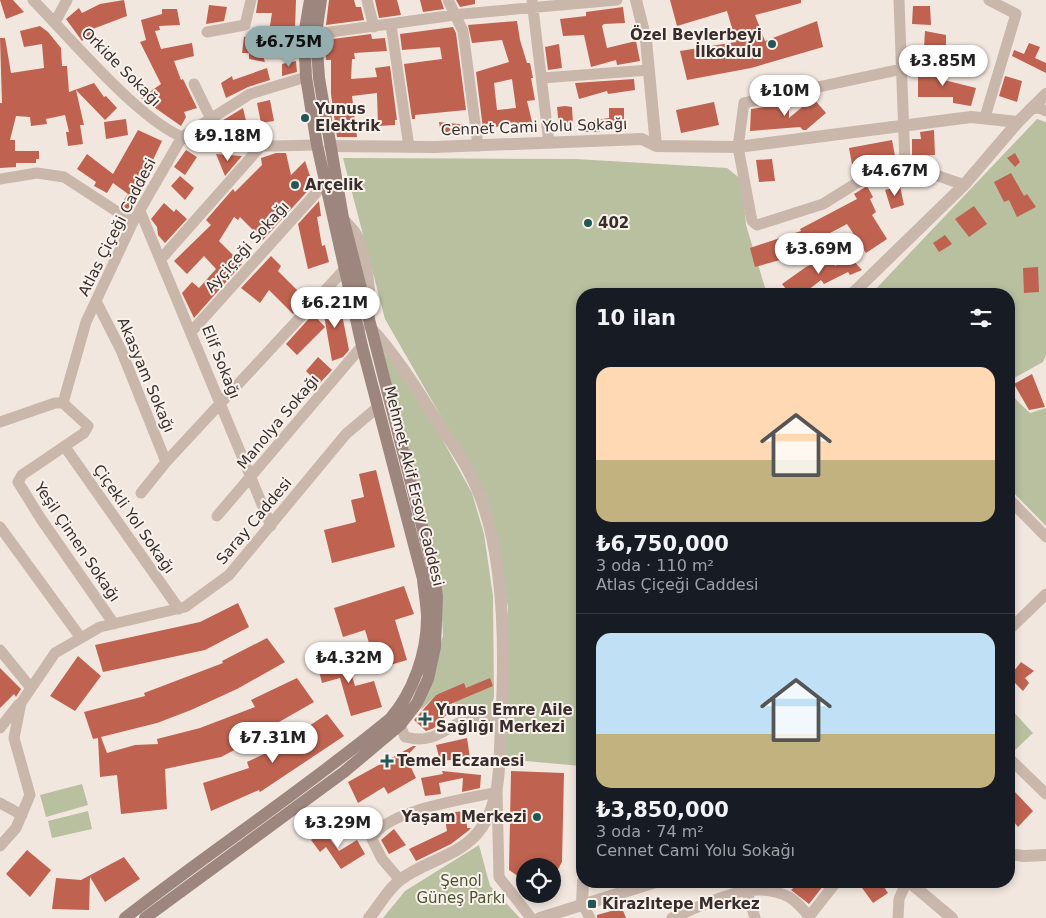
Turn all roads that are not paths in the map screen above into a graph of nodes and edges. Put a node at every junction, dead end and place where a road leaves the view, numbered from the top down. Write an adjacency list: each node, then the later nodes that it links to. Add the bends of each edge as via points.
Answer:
1 (33, 0): 14 (street, Orkide Sokağı)
2 (67, 0): 14 (street)
3 (251, 0): 17 (street, via 245,25)
4 (310, 0): 18 (main road, Mehmet Akif Ersoy Caddesi)
5 (321, 0): 18 (main road, Mehmet Akif Ersoy Caddesi)
6 (367, 0): 16 (street)
7 (448, 0): 13 (street)
8 (616, 0): 12 (street)
9 (636, 0): 20 (street, via 646,40)
10 (899, 0): 19 (street)
11 (988, 0): 27 (street, via 1016,14)
12 (533, 4): 13 (street); 22 (street)
13 (454, 15): 15 (street); 35 (street, via 463,30)
14 (55, 22): 31 (street, Orkide Sokağı, via 145,116)
15 (391, 25): 16 (street); 37 (street)
16 (374, 27): 18 (street)
17 (207, 32)
18 (310, 35): 21 (main road, Mehmet Akif Ersoy Caddesi)
19 (902, 69): 30 (street); 38 (street, via 744,103)
20 (649, 70): 22 (street); 36 (street)
21 (312, 77): 28 (street, Atlas Çiçeği Caddesi, via 250,94); 34 (main road, Mehmet Akif Ersoy Caddesi)
22 (542, 78): 32 (street)
23 (194, 84): 28 (street)
24 (1046, 94): 25 (street)
25 (1030, 109): 26 (street); 29 (street)
26 (1046, 111)
27 (985, 117): 29 (street, Cennet Cami Yolu Sokağı); 30 (street, Cennet Cami Yolu Sokağı)
28 (211, 118): 31 (street, Atlas Çiçeği Caddesi)
29 (1018, 122): 42 (street)
30 (905, 126): 38 (street, Cennet Cami Yolu Sokağı); 39 (street)
31 (182, 137): 33 (street, Orkide Sokağı); 43 (street, Atlas Çiçeği Caddesi)
32 (549, 143): 35 (street, Cennet Cami Yolu Sokağı); 36 (street, Cennet Cami Yolu Sokağı, via 642,139)
33 (261, 146): 34 (street, Orkide Sokağı); 45 (street)
34 (324, 146): 37 (street, Cennet Cami Yolu Sokağı); 41 (main road, Mehmet Akif Ersoy Caddesi); 49 (main road, Mehmet Akif Ersoy Caddesi, via 343,218)
35 (478, 146): 37 (street, Cennet Cami Yolu Sokağı)
36 (656, 146): 38 (street, Cennet Cami Yolu Sokağı)
37 (409, 147)
38 (738, 148): 39 (street, via 752,221 756,225 823,204 863,180)
39 (906, 164): 42 (street)
40 (0, 179): 44 (street, via 37,173 64,177)
41 (325, 183): 46 (main road, Mehmet Akif Ersoy Caddesi); 50 (street, Ayçiçeği Sokağı)
42 (964, 185): 47 (street)
43 (140, 211): 44 (street, Atlas Çiçeği Caddesi); 45 (street, Elif Sokağı)
44 (134, 222): 48 (street, Atlas Çiçeği Caddesi)
45 (161, 259): 50 (street, Elif Sokağı)
46 (343, 271): 49 (main road, Mehmet Akif Ersoy Caddesi); 54 (street)
47 (858, 288)
48 (96, 300): 53 (street, Atlas Çiçeği Caddesi, via 86,322); 58 (street, Akasyam Sokağı, via 121,350)
49 (364, 327): 51 (main road, Mehmet Akif Ersoy Caddesi); 52 (main road, Mehmet Akif Ersoy Caddesi); 74 (street, via 392,351 473,479 481,497 498,581 502,630)
50 (192, 331): 54 (street, Elif Sokağı)
51 (362, 346): 55 (main road, Mehmet Akif Ersoy Caddesi); 59 (street, Manolya Sokağı)
52 (390, 401): 55 (main road); 75 (main road, Mehmet Akif Ersoy Caddesi, via 437,596 436,647 428,679 417,703)
53 (63, 402): 56 (street); 57 (street, Yeşil Çimen Sokağı, via 88,426)
54 (222, 404): 58 (street); 59 (street, Elif Sokağı)
55 (378, 407): 63 (street, Saray Caddesi, via 346,434); 75 (main road, Mehmet Akif Ersoy Caddesi, via 423,579 427,618 418,674)
56 (0, 422)
57 (65, 447): 67 (street, Çiçekli Yol Sokağı); 68 (street, Yeşil Çimen Sokağı, via 18,482)
58 (166, 462): 60 (street)
59 (251, 478): 62 (street, Manolya Sokağı); 63 (street, Elif Sokağı)
60 (141, 493)
61 (1015, 505): 65 (street)
62 (217, 516)
63 (271, 526): 67 (street, Saray Caddesi, via 229,575 185,608)
64 (0, 527): 70 (street)
65 (1046, 537)
66 (1046, 594): 69 (street)
67 (179, 609): 68 (street, Saray Caddesi)
68 (114, 624): 70 (street, Saray Caddesi, via 100,627)
69 (1015, 624)
70 (81, 638): 72 (street, Saray Caddesi, via 55,653)
71 (0, 650): 72 (street)
72 (31, 688): 73 (street, Saray Caddesi)
73 (21, 703): 76 (street); 81 (street, Saray Caddesi, via 14,738 30,795)
74 (502, 713): 75 (street, via 490,718 467,720 427,739 405,737); 78 (street)
75 (395, 722): 94 (main road, Mehmet Akif Ersoy Caddesi); 95 (main road, Mehmet Akif Ersoy Caddesi, via 344,772)
76 (0, 728)
77 (1015, 764): 79 (street)
78 (497, 792): 85 (street, via 483,826 468,843); 85 (street, via 394,818 378,830 372,839 375,847); 97 (street, via 499,877)
79 (1046, 794)
80 (0, 803): 81 (street)
81 (22, 816): 82 (street, Saray Caddesi)
82 (0, 846)
83 (1015, 855): 84 (street)
84 (1046, 855)
85 (400, 880): 96 (street)
86 (583, 888): 92 (street)
87 (634, 888): 92 (street)
88 (831, 888): 93 (street)
89 (905, 888): 102 (street)
90 (916, 888): 103 (street)
91 (746, 889): 93 (street, via 790,897); 100 (street); 101 (street)
92 (582, 903): 98 (street); 99 (street)
93 (808, 917)
94 (126, 918)
95 (145, 918)
96 (369, 918)
97 (531, 918)
98 (540, 918)
99 (590, 918)
100 (672, 918)
101 (755, 918)
102 (898, 918)
103 (952, 918)

